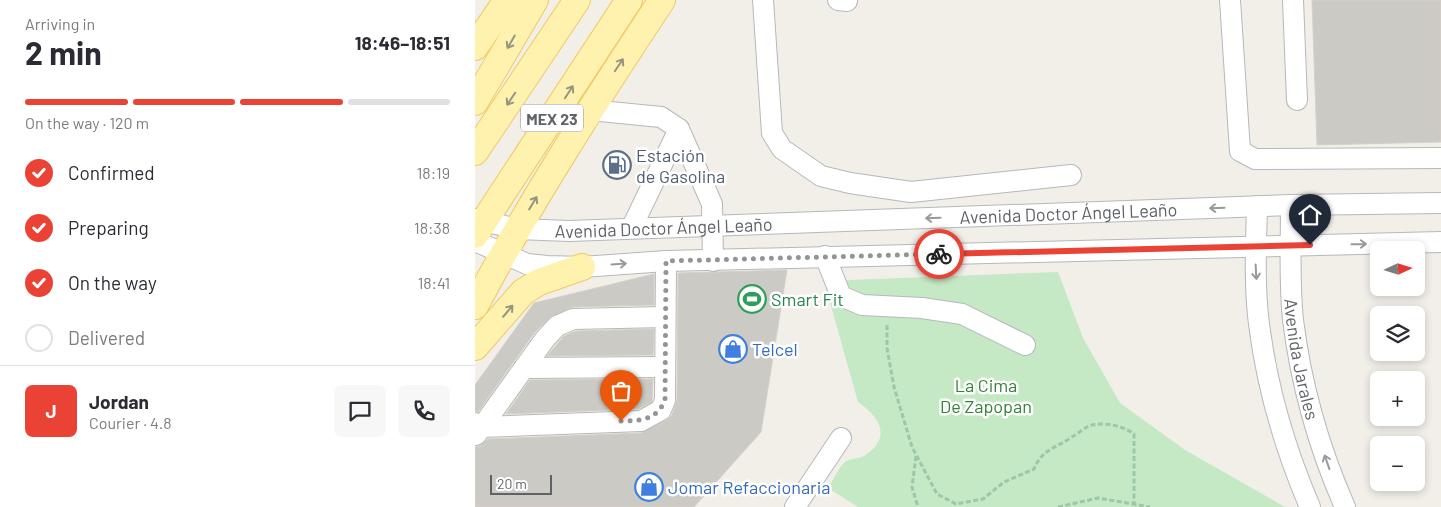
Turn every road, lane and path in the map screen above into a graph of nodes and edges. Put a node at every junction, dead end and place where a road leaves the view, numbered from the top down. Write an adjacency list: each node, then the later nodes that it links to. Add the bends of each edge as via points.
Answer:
1 (507, 0): 11 (main road)
2 (535, 0): 13 (main road, one-way to 13)
3 (577, 0): 16 (main road, MEX 23, one-way to 16)
4 (629, 0): 25 (main road, MEX 23, one-way to 4)
5 (662, 0): 14 (main road, one-way to 5)
6 (763, 0): 18 (street, via 772,133 782,149 821,176 911,192)
7 (838, 0): 10 (street)
8 (1230, 0): 17 (street, via 1240,151 1255,160)
9 (1293, 0): 12 (street)
10 (847, 1)
11 (475, 47)
12 (1297, 100)
13 (475, 102)
14 (590, 110): 15 (street, via 661,117); 26 (main road, one-way to 14)
15 (679, 129): 23 (street, via 712,204); 24 (street)
16 (475, 152)
17 (1441, 158)
18 (1071, 175)
19 (1441, 203): 20 (street, Avenida Doctor Ángel Leaño)
20 (1291, 205): 21 (street, Avenida Doctor Ángel Leaño); 28 (street, Avenida Jarales)
21 (1257, 206): 22 (street, Avenida Doctor Ángel Leaño, one-way to 22); 29 (street, Avenida Jarales)
22 (808, 223): 23 (street, Avenida Doctor Ángel Leaño); 31 (street)
23 (713, 225): 24 (street, Avenida Doctor Ángel Leaño); 33 (street)
24 (631, 227): 26 (street, Avenida Doctor Ángel Leaño, via 569,231)
25 (477, 229): 26 (street, Avenida Doctor Ángel Leaño); 30 (street, Avenida Doctor Ángel Leaño)
26 (517, 229): 30 (main road)
27 (1441, 242): 28 (street, Avenida Doctor Ángel Leaño, one-way to 27)
28 (1291, 245): 29 (street, Avenida Doctor Ángel Leaño); 51 (street, Avenida Jarales, one-way to 28, via 1319,441 1308,398 1293,319)
29 (1256, 246): 31 (street, Avenida Doctor Ángel Leaño); 50 (street, Avenida Jarales, one-way to 50, via 1259,323 1267,368 1290,462)
30 (503, 254): 34 (street, Avenida Doctor Ángel Leaño, via 527,264); 35 (main road)
31 (817, 257): 33 (street, Avenida Doctor Ángel Leaño); 36 (street, via 841,296 862,306)
32 (666, 261): 33 (street, Avenida Doctor Ángel Leaño); 34 (street, Avenida Doctor Ángel Leaño, one-way to 32); 37 (street)
33 (713, 261)
34 (582, 267): 39 (main road, one-way to 34, via 523,292 539,282)
35 (475, 306)
36 (888, 307): 38 (street, via 962,314); 44 (path, via 887,348 894,387)
37 (665, 317): 40 (street); 41 (street, via 573,319 557,326)
38 (1025, 345)
39 (475, 347)
40 (665, 367): 41 (street); 42 (street, via 665,400 661,410 641,421)
41 (524, 368): 42 (street)
42 (477, 429)
43 (841, 438): 46 (street)
44 (916, 456): 45 (path, via 937,494 956,504 983,499 1004,482 1034,469 1038,459 1049,448 1091,425 1124,426 1134,434); 47 (path, via 912,487)
45 (1135, 503): 48 (path, via 1098,498); 49 (path)
46 (795, 507)
47 (918, 507)
48 (1058, 507)
49 (1150, 507)
50 (1309, 507)
51 (1345, 507)

